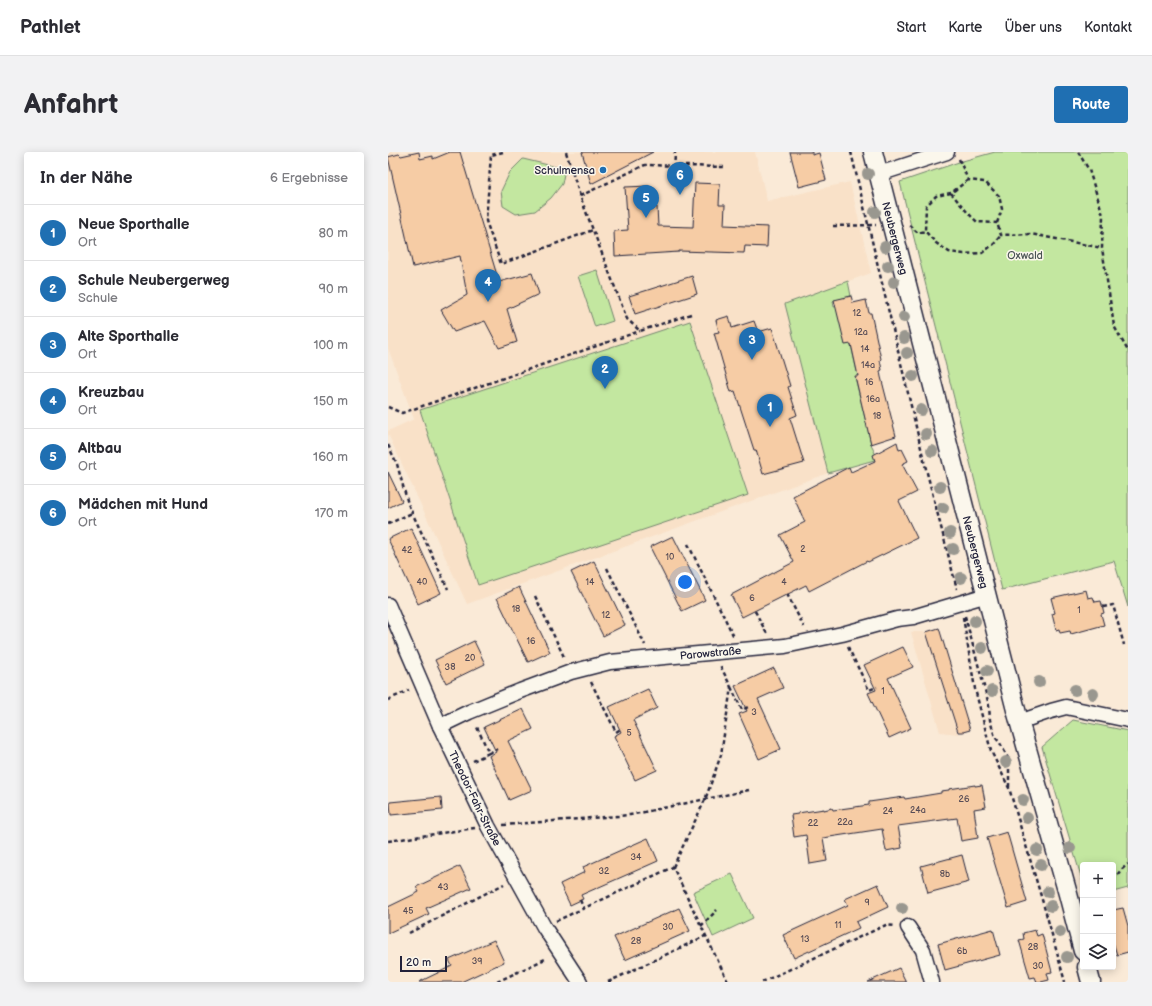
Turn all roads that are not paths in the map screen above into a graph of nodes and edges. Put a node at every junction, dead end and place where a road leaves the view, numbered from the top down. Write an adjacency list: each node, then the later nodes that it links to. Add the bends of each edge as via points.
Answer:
1 (873, 152): 3 (street, Neubergerweg)
2 (947, 152): 3 (street)
3 (879, 174): 4 (street, Neubergerweg)
4 (986, 595): 7 (street, Neubergerweg); 8 (street, Parowstraße, via 913,617 785,646 610,662 520,691)
5 (388, 605): 8 (street, Theodor-Fahr-Straße)
6 (1128, 720): 7 (street, via 1066,707)
7 (1019, 722): 10 (street, Neubergerweg)
8 (440, 726): 12 (street, Theodor-Fahr-Straße, via 488,826 544,927)
9 (908, 927): 13 (street, via 923,950)
10 (1080, 940)
11 (1088, 970): 14 (street)
12 (580, 982)
13 (932, 982)
14 (1092, 982)

